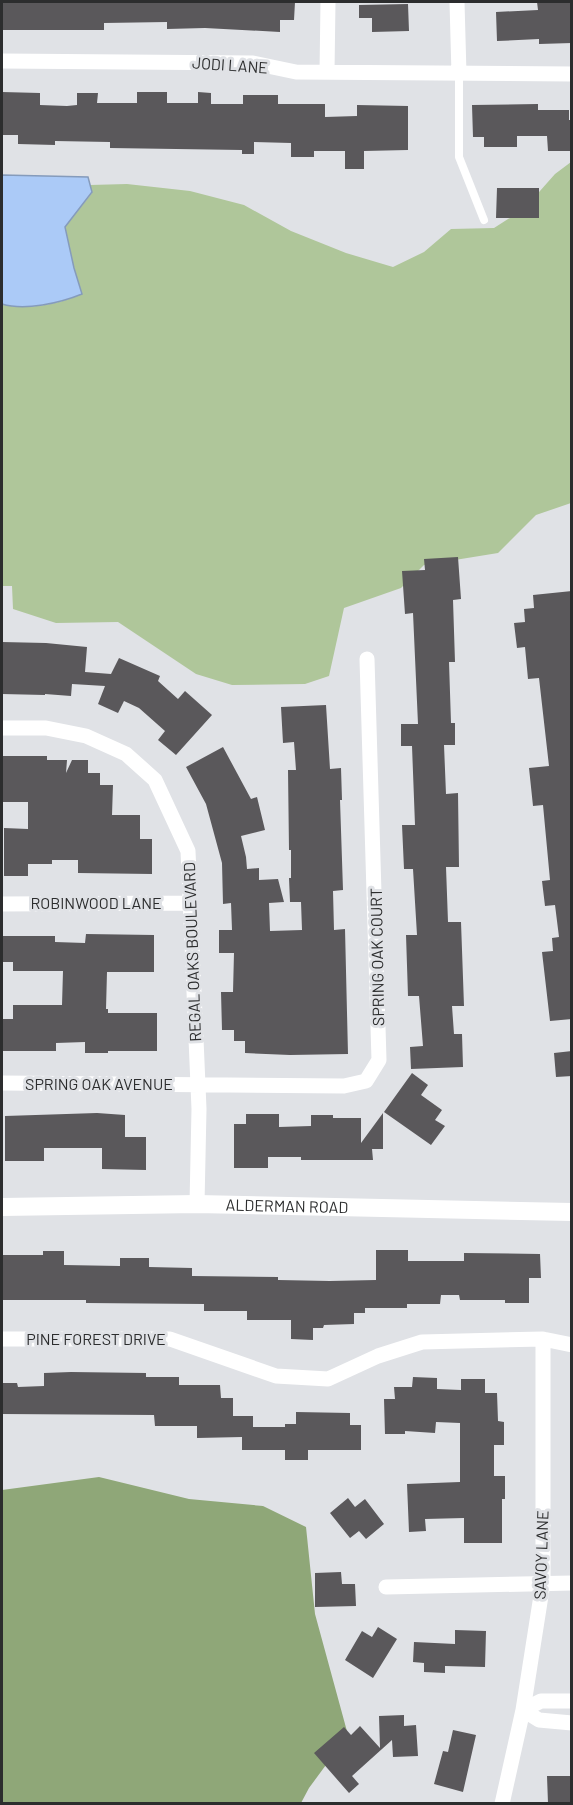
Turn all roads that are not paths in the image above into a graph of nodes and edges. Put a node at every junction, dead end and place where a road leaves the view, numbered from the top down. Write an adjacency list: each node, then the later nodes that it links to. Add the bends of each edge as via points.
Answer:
1 (328, 2): 4 (street)
2 (457, 2): 5 (street)
3 (2, 61): 4 (street, JODI LANE, via 253,63 296,72)
4 (327, 72): 5 (street, JODI LANE)
5 (459, 74): 6 (street, JODI LANE); 7 (lane, via 459,157)
6 (572, 74)
7 (484, 219)
8 (367, 659): 13 (street, SPRING OAK COURT, via 379,1060 366,1081 357,1085)
9 (2, 728): 10 (street, REGAL OAKS BOULEVARD, via 46,728 86,736 126,753 154,780 188,851)
10 (191, 903): 11 (street, ROBINWOOD LANE); 13 (street, REGAL OAKS BOULEVARD)
11 (2, 904)
12 (2, 1083): 13 (street, SPRING OAK AVENUE)
13 (197, 1084): 14 (street, REGAL OAKS BOULEVARD)
14 (197, 1204): 15 (street, ALDERMAN ROAD); 16 (street, ALDERMAN ROAD)
15 (2, 1207)
16 (572, 1212)
17 (2, 1339): 18 (street, PINE FOREST DRIVE, via 170,1339 276,1376 328,1379 378,1356 422,1342)
18 (543, 1339): 19 (street, PINE FOREST DRIVE); 20 (street, SAVOY LANE)
19 (572, 1345)
20 (543, 1583): 21 (street); 22 (street); 24 (street, SAVOY LANE)
21 (572, 1583)
22 (386, 1587)
23 (572, 1701): 24 (street, via 541,1701)
24 (523, 1710): 25 (street, via 538,1719); 26 (street, SAVOY LANE)
25 (572, 1723)
26 (502, 1803)

